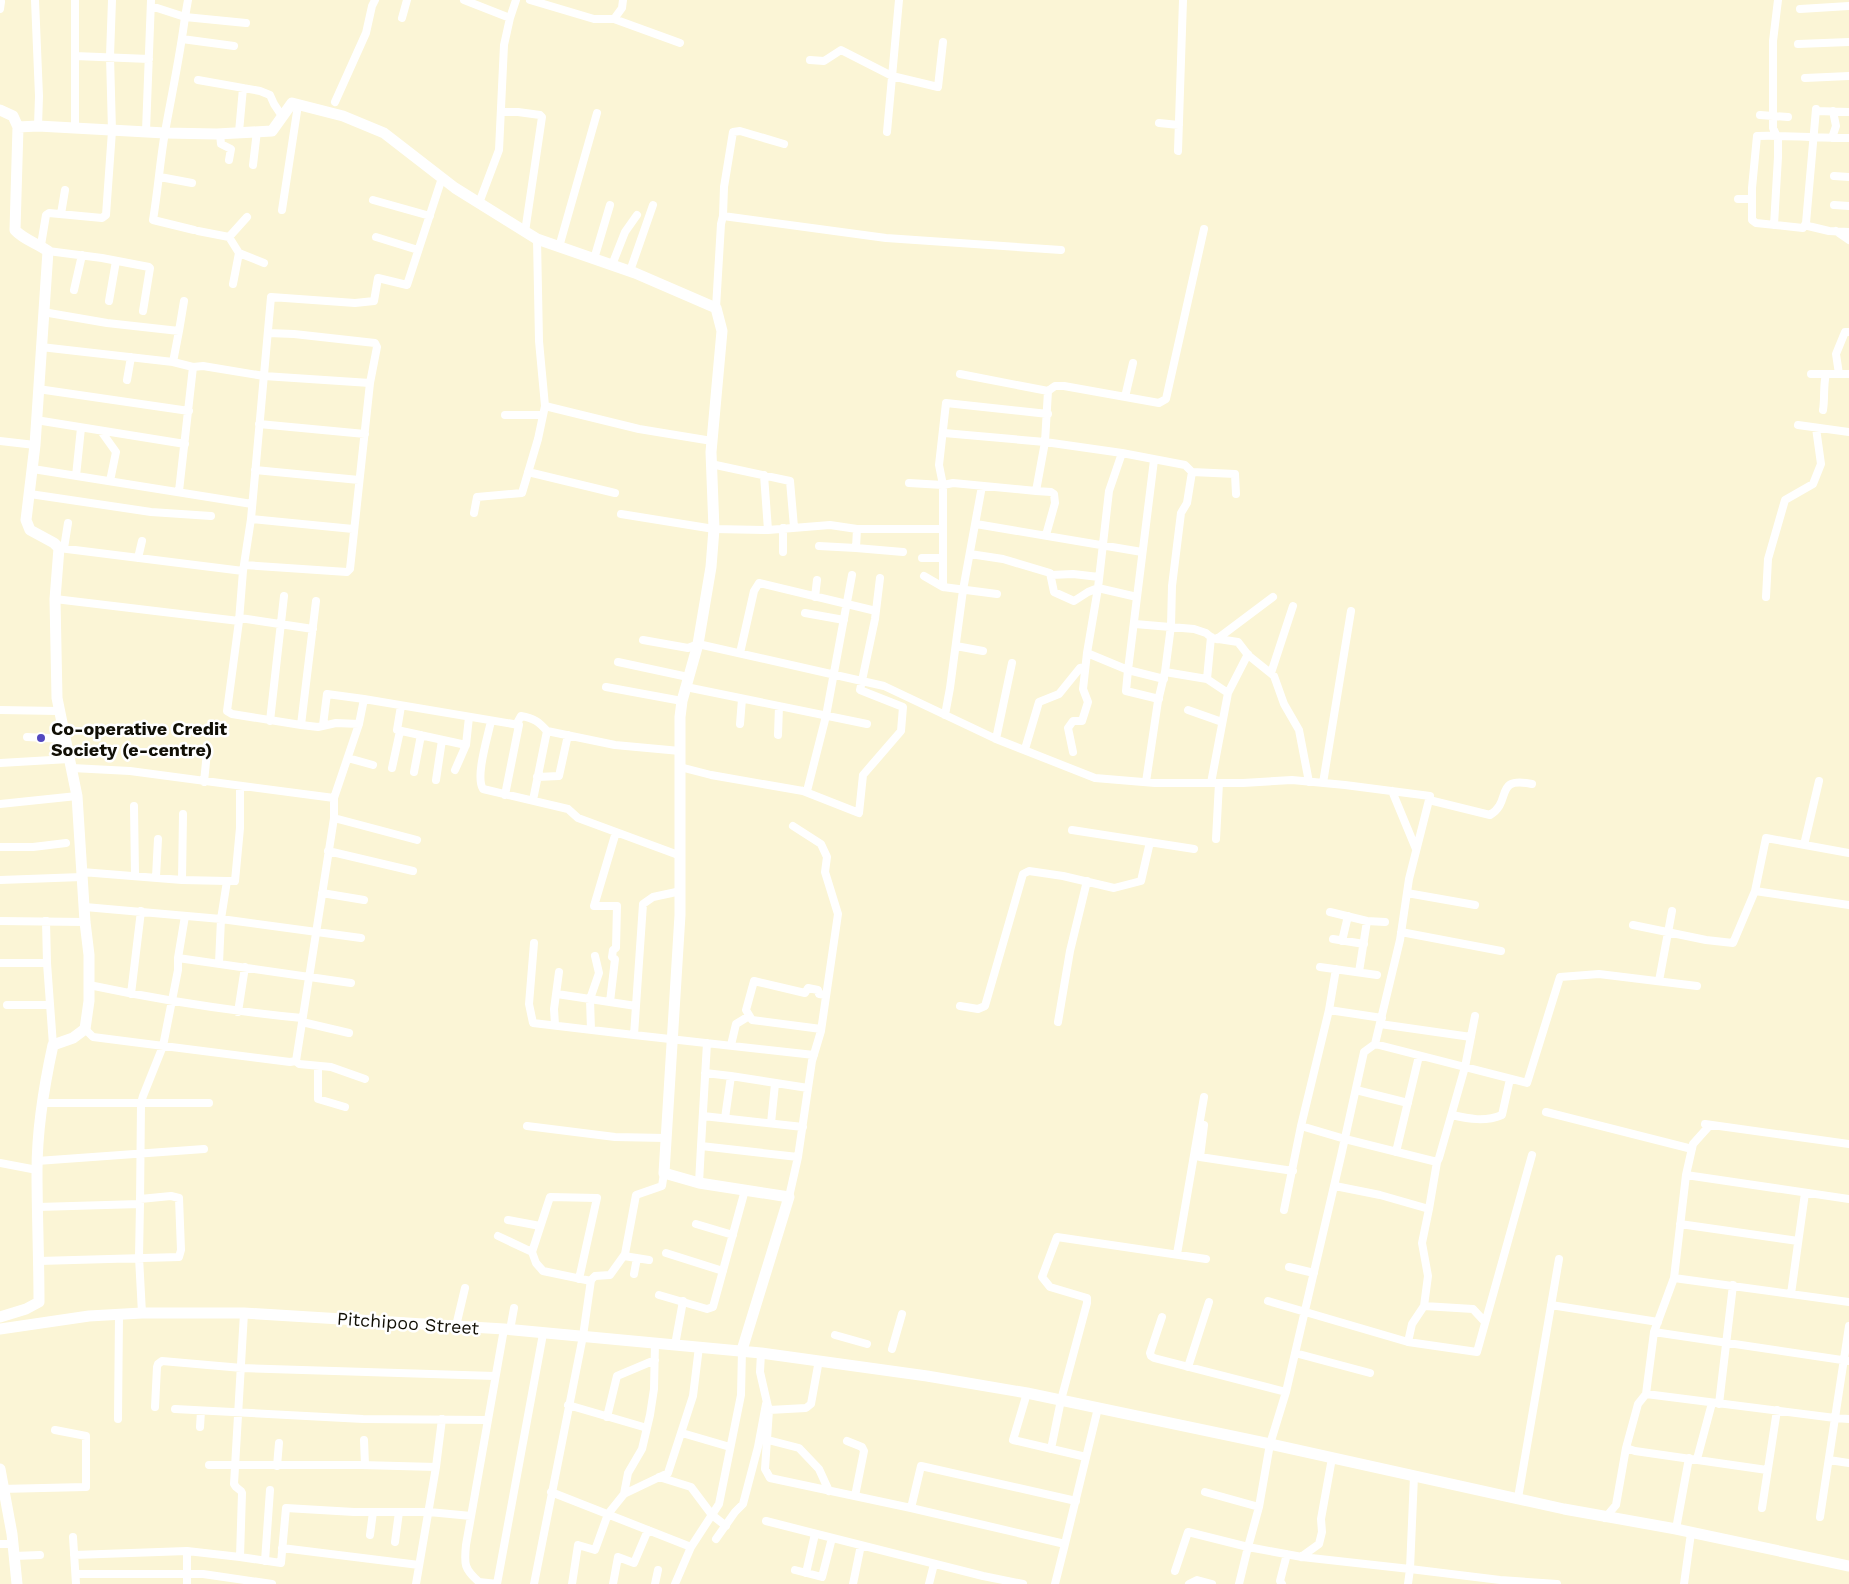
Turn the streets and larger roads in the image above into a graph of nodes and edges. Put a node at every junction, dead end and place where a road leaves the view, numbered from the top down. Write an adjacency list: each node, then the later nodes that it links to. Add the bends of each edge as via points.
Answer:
1 (36, 0): 50 (street)
2 (75, 0): 28 (street)
3 (112, 0): 29 (street)
4 (188, 0): 17 (street)
5 (375, 0): 37 (street, via 366,33)
6 (407, 0): 18 (street)
7 (464, 0): 19 (street)
8 (516, 0): 19 (street)
9 (530, 0): 20 (street, via 594,19)
10 (623, 0): 20 (street, via 622,8)
11 (899, 0): 32 (street)
12 (1182, 0): 49 (street)
13 (1778, 0): 46 (street, via 1773,41)
14 (151, 3): 17 (street); 30 (street)
15 (1849, 6): 16 (street)
16 (1800, 8)
17 (185, 17): 21 (street); 22 (street)
18 (402, 18)
19 (510, 18): 41 (street, via 504,45)
20 (614, 19): 23 (street)
21 (246, 23)
22 (182, 38): 27 (street); 58 (street)
23 (680, 42)
24 (943, 42): 32 (street, via 938,87)
25 (1849, 42): 26 (street)
26 (1798, 44)
27 (234, 46)
28 (76, 56): 29 (street); 52 (street)
29 (110, 58): 30 (street); 54 (street)
30 (150, 59): 53 (street)
31 (810, 60): 32 (street, via 824,61 841,50)
32 (892, 76): 57 (street)
33 (1849, 76): 34 (street)
34 (1806, 78)
35 (198, 80): 36 (street)
36 (243, 88): 45 (street, via 270,95); 55 (street)
37 (335, 102)
38 (298, 105): 45 (street, via 292,104); 71 (street, via 342,116 384,133); 82 (street)
39 (0, 110): 51 (street, via 13,116)
40 (1833, 111): 42 (street); 61 (street, via 1816,110); 62 (street, via 1836,126)
41 (501, 112): 77 (street, via 499,150); 92 (street, via 534,113 542,117)
42 (1849, 112)
43 (597, 113): 98 (street)
44 (1760, 115): 46 (street)
45 (282, 116): 56 (street, via 272,130)
46 (1772, 116): 47 (street); 60 (street)
47 (1788, 117)
48 (1159, 123): 49 (street)
49 (1179, 125): 65 (street)
50 (38, 126): 51 (street); 52 (street)
51 (18, 127): 99 (street, via 15,230 21,237)
52 (75, 128): 54 (street)
53 (146, 131): 54 (street); 58 (street)
54 (112, 132): 83 (street, via 106,215 102,218)
55 (239, 132): 56 (street); 59 (street)
56 (257, 132): 67 (street)
57 (887, 132)
58 (165, 133): 59 (street); 70 (street)
59 (220, 134): 66 (street, via 221,144 231,149)
60 (1776, 136): 61 (street); 75 (street, via 1757,136); 89 (street)
61 (1813, 138): 62 (street); 88 (street)
62 (1832, 138): 63 (street)
63 (1849, 138)
64 (784, 144): 86 (street, via 740,131 733,132)
65 (1178, 151)
66 (228, 160)
67 (253, 165)
68 (1834, 176): 69 (street)
69 (1849, 177)
70 (160, 178): 72 (street); 94 (street, via 152,220)
71 (442, 178): 77 (street); 85 (street)
72 (192, 183)
73 (65, 190): 83 (street)
74 (1738, 199): 75 (street)
75 (1752, 199): 89 (street, via 1752,220)
76 (373, 200): 85 (street)
77 (479, 203): 92 (street)
78 (610, 205): 104 (street)
79 (653, 205): 108 (street)
80 (1834, 205): 81 (street)
81 (1849, 206)
82 (282, 210)
83 (61, 214): 99 (street, via 46,215)
84 (637, 215): 107 (street, via 625,232)
85 (430, 216): 100 (street)
86 (723, 216): 101 (street, via 886,238); 113 (street)
87 (247, 217): 94 (street)
88 (1806, 223): 89 (street, via 1803,228); 91 (street)
89 (1774, 225)
90 (1204, 229): 134 (street, via 1166,399 1159,403)
91 (1836, 231): 93 (street); 97 (street)
92 (525, 232): 96 (street)
93 (1849, 232)
94 (230, 237): 102 (street)
95 (376, 237): 100 (street)
96 (538, 239): 98 (street); 135 (street, via 539,341)
97 (1849, 240)
98 (559, 247): 104 (street)
99 (44, 248): 103 (street); 115 (street, via 47,286)
100 (418, 250): 118 (street, via 407,285 378,278 374,301 355,303 271,297)
101 (1061, 250)
102 (238, 253): 106 (street); 109 (street)
103 (82, 255): 105 (street); 110 (street)
104 (594, 259): 107 (street)
105 (116, 261): 111 (street); 114 (street, via 150,268)
106 (264, 263)
107 (612, 265): 108 (street)
108 (630, 272): 113 (street)
109 (233, 284)
110 (74, 290)
111 (109, 301)
112 (184, 301): 116 (street)
113 (716, 308): 151 (street, via 722,331)
114 (142, 311)
115 (43, 312): 116 (street); 119 (street)
116 (179, 331): 121 (street)
117 (1849, 332): 127 (street, via 1844,332 1836,354)
118 (268, 333): 129 (street); 131 (street, via 375,343)
119 (40, 347): 120 (street); 132 (street)
120 (131, 357): 121 (street); 130 (street)
121 (174, 362): 123 (street)
122 (1133, 363): 134 (street)
123 (194, 367): 129 (street); 137 (street)
124 (960, 374): 133 (street)
125 (1811, 374): 126 (street)
126 (1826, 374): 127 (street); 136 (street)
127 (1839, 374): 128 (street)
128 (1849, 374)
129 (264, 376): 131 (street); 142 (street)
130 (127, 380)
131 (370, 383): 149 (street)
132 (38, 389): 137 (street); 141 (street)
133 (1048, 391): 134 (street, via 1055,386 1064,386); 138 (street)
134 (1125, 397)
135 (545, 406): 140 (street); 151 (street, via 639,429)
136 (1823, 410)
137 (189, 412): 153 (street)
138 (1048, 414): 148 (street, via 946,403); 152 (street)
139 (505, 415): 140 (street)
140 (543, 415): 160 (street)
141 (36, 420): 144 (street); 154 (street)
142 (259, 424): 149 (street); 159 (street)
143 (1798, 425): 145 (street)
144 (81, 428): 146 (street); 163 (street)
145 (1816, 428): 147 (street); 214 (street, via 1821,464 1813,484 1785,500 1768,559)
146 (101, 431): 153 (street); 165 (street, via 116,452)
147 (1849, 432)
148 (944, 433): 152 (street); 167 (street, via 939,465)
149 (365, 434): 164 (street)
150 (0, 441): 154 (street)
151 (712, 441): 157 (street)
152 (1045, 442): 155 (street); 170 (street)
153 (185, 444): 169 (street)
154 (35, 445): 158 (street)
155 (1122, 453): 156 (street); 190 (street, via 1109,491)
156 (1154, 460): 161 (street, via 1185,465); 196 (street)
157 (712, 464): 162 (street); 184 (street)
158 (33, 470): 163 (street); 172 (street)
159 (255, 470): 164 (street); 174 (street)
160 (528, 472): 171 (street); 175 (street, via 522,493 477,497)
161 (1192, 472): 173 (street, via 1235,474); 228 (street, via 1187,503 1181,513 1172,586)
162 (764, 475): 181 (street, via 790,481); 187 (street)
163 (76, 476): 165 (street)
164 (359, 480): 183 (street)
165 (110, 481): 169 (street)
166 (910, 483): 167 (street)
167 (942, 485): 168 (street); 186 (street)
168 (982, 486): 170 (street); 180 (street)
169 (179, 491): 174 (street)
170 (1036, 491): 188 (street, via 1054,494)
171 (615, 493)
172 (30, 494): 177 (street, via 151,512); 192 (street, via 28,527)
173 (1236, 494)
174 (252, 504): 178 (street)
175 (474, 514)
176 (621, 514): 184 (street)
177 (211, 516)
178 (251, 519): 183 (street); 201 (street)
179 (68, 523): 192 (street)
180 (976, 524): 188 (street); 197 (street)
181 (794, 527): 182 (street); 185 (street, via 830,525)
182 (783, 528): 187 (street); 194 (street)
183 (353, 529): 201 (street, via 352,564 347,572)
184 (714, 529): 187 (street); 232 (street)
185 (857, 529): 186 (street); 193 (street)
186 (942, 529): 200 (street)
187 (768, 530)
188 (1046, 536): 190 (street)
189 (142, 541): 198 (street)
190 (1104, 545): 196 (street); 205 (street)
191 (819, 546): 193 (street)
192 (62, 548): 198 (street); 217 (street)
193 (856, 548): 195 (street)
194 (783, 552)
195 (903, 552)
196 (1142, 552): 213 (street)
197 (970, 554): 203 (street, via 1002,559); 210 (street)
198 (138, 558): 201 (street)
199 (922, 558): 200 (street)
200 (943, 558): 208 (street)
201 (243, 568): 224 (street)
202 (852, 575): 219 (street)
203 (1051, 575): 205 (street); 209 (street, via 1054,592 1074,601)
204 (924, 576): 208 (street)
205 (1099, 577): 209 (street)
206 (880, 578): 221 (street)
207 (817, 580): 215 (street)
208 (943, 587): 210 (street)
209 (1098, 588): 213 (street); 236 (street)
210 (963, 590): 211 (street); 233 (street)
211 (997, 594)
212 (284, 596): 226 (street)
213 (1137, 596): 227 (street)
214 (1766, 596)
215 (814, 597): 219 (street); 235 (street, via 759,583 754,591)
216 (1273, 597): 230 (street)
217 (55, 599): 224 (street); 258 (street)
218 (316, 601): 229 (street)
219 (846, 604): 221 (street); 225 (street)
220 (1293, 606): 242 (street)
221 (876, 611): 246 (street)
222 (1351, 611): 300 (street)
223 (805, 613): 225 (street)
224 (240, 619): 226 (street); 262 (street, via 228,711)
225 (844, 620): 243 (street)
226 (282, 624): 229 (street); 262 (street)
227 (1134, 624): 228 (street); 241 (street)
228 (1171, 626): 230 (street, via 1206,633); 244 (street)
229 (313, 629): 268 (street)
230 (1214, 638): 237 (street, via 1238,642); 245 (street)
231 (643, 640): 232 (street, via 688,648)
232 (698, 644): 235 (street); 247 (street)
233 (956, 646): 234 (street); 259 (street)
234 (982, 651)
235 (740, 653): 243 (street)
236 (1087, 653): 240 (street); 241 (street)
237 (1248, 654): 242 (street); 249 (street)
238 (618, 662): 247 (street)
239 (1012, 662): 278 (street)
240 (1085, 667): 281 (street, via 1080,668 1059,694 1039,702); 284 (street, via 1083,688 1088,702 1082,721 1073,721 1068,728)
241 (1128, 670): 244 (street); 252 (street, via 1126,691)
242 (1271, 673): 298 (street, via 1299,730)
243 (834, 674): 246 (street); 260 (street)
244 (1165, 675): 245 (street); 252 (street)
245 (1207, 679): 249 (street)
246 (862, 680): 259 (street, via 884,686); 303 (street, via 860,690 903,706 901,731 862,775 859,813)
247 (687, 682): 251 (street); 253 (street)
248 (606, 687): 253 (street)
249 (1228, 693): 264 (street)
250 (364, 699): 254 (street); 265 (street); 269 (street, via 327,694)
251 (742, 699): 255 (street); 266 (street)
252 (1159, 699): 297 (street)
253 (682, 701): 282 (street)
254 (401, 706): 261 (street); 271 (street, via 397,730)
255 (779, 706): 260 (street); 275 (street)
256 (0, 710): 258 (street)
257 (1188, 710): 264 (street)
258 (58, 711): 277 (street)
259 (945, 715): 278 (street)
260 (826, 716): 267 (street); 303 (street, via 810,785)
261 (469, 717): 263 (street); 280 (street)
262 (270, 721): 268 (street)
263 (491, 721): 270 (street); 305 (street, via 480,784 483,789)
264 (1222, 722): 299 (street)
265 (359, 724): 269 (street); 285 (street)
266 (740, 724)
267 (867, 724)
268 (301, 725): 269 (street)
269 (323, 725)
270 (516, 725): 272 (street, via 522,716 538,722); 305 (street, via 519,725 519,730)
271 (400, 731): 273 (street); 290 (street)
272 (547, 731): 274 (street); 293 (street)
273 (421, 735): 279 (street); 292 (street)
274 (568, 735): 282 (street, via 615,745); 293 (street, via 559,776)
275 (778, 735)
276 (27, 737): 277 (street)
277 (65, 739): 287 (street)
278 (996, 739): 281 (street)
279 (442, 740): 280 (street); 294 (street)
280 (466, 745): 291 (street)
281 (1025, 749): 297 (street, via 1095,778)
282 (680, 751): 289 (street)
283 (207, 752): 296 (street)
284 (1073, 752)
285 (348, 758): 288 (street); 307 (street)
286 (0, 763): 287 (street)
287 (70, 764): 296 (street); 306 (street)
288 (373, 765)
289 (680, 767): 303 (street); 328 (street)
290 (392, 768)
291 (455, 770)
292 (414, 772)
293 (538, 777): 308 (street)
294 (436, 780)
295 (1819, 781): 322 (street)
296 (204, 782): 302 (street)
297 (1146, 782): 299 (street)
298 (1309, 782): 299 (street); 300 (street)
299 (1215, 783): 318 (street)
300 (1323, 783): 304 (street)
301 (1532, 784): 309 (street, via 1512,782 1506,787 1498,810 1490,815)
302 (240, 787): 307 (street); 335 (street, via 235,882)
303 (803, 791)
304 (1392, 792): 309 (street, via 1430,796); 324 (street)
305 (505, 794): 308 (street)
306 (77, 796): 310 (street); 330 (street)
307 (334, 798): 313 (street)
308 (533, 800): 316 (street, via 568,809 578,818)
309 (1429, 800): 324 (street)
310 (0, 804)
311 (134, 806): 331 (street)
312 (183, 814): 334 (street)
313 (334, 818): 319 (street); 326 (street)
314 (793, 826): 386 (street, via 821,844 827,857 825,872 838,914)
315 (1072, 830): 320 (street)
316 (616, 832): 328 (street); 378 (street, via 594,906 617,906 616,948 612,957 615,959)
317 (158, 839): 332 (street)
318 (1216, 839)
319 (417, 840)
320 (1150, 842): 325 (street); 336 (street, via 1141,881 1114,888)
321 (66, 843): 323 (street)
322 (1804, 845): 327 (street); 338 (street, via 1766,838)
323 (0, 847)
324 (1416, 849): 340 (street)
325 (1194, 850)
326 (328, 851): 329 (street); 339 (street)
327 (1849, 853)
328 (681, 856): 337 (street)
329 (413, 871)
330 (82, 874): 331 (street); 333 (street); 344 (street)
331 (135, 875): 332 (street)
332 (156, 877): 334 (street)
333 (0, 880)
334 (182, 880): 335 (street)
335 (228, 881): 350 (street)
336 (1087, 881): 393 (street, via 1029,871 1023,874 985,1006 978,1009); 400 (street, via 1070,951)
337 (681, 891): 392 (street, via 653,897 643,904); 408 (street)
338 (1755, 891): 342 (street); 359 (street, via 1733,943)
339 (322, 893): 341 (street); 357 (street)
340 (1407, 893): 343 (street); 358 (street)
341 (364, 900)
342 (1848, 902)
343 (1475, 905)
344 (85, 907): 345 (street); 354 (street)
345 (141, 911): 348 (street); 384 (street)
346 (1672, 911): 359 (street)
347 (1330, 912): 349 (street)
348 (186, 916): 350 (street); 367 (street)
349 (1348, 916): 353 (street); 362 (street)
350 (221, 919): 357 (street); 370 (street)
351 (0, 921): 352 (street)
352 (46, 921): 354 (street); 369 (street)
353 (1367, 921): 355 (street); 364 (street)
354 (85, 922): 382 (street)
355 (1385, 922)
356 (1633, 925): 359 (street)
357 (315, 932): 360 (street); 379 (street)
358 (1401, 932): 365 (street); 399 (street)
359 (1668, 933): 380 (street)
360 (361, 938)
361 (1333, 939): 362 (street)
362 (1342, 941): 364 (street)
363 (534, 943): 401 (street, via 528,1004 533,1023)
364 (1364, 944): 375 (street)
365 (1501, 952)
366 (595, 956): 376 (street)
367 (178, 958): 370 (street); 388 (street)
368 (0, 963): 369 (street)
369 (47, 963): 390 (street)
370 (219, 964): 371 (street)
371 (245, 967): 379 (street); 395 (street)
372 (1320, 967): 373 (street)
373 (1336, 969): 375 (street); 394 (street)
374 (559, 972): 385 (street)
375 (1359, 972): 377 (street)
376 (599, 973): 378 (street); 387 (street)
377 (1377, 975)
378 (614, 976): 389 (street)
379 (309, 977): 381 (street); 398 (street)
380 (1659, 981): 383 (street); 422 (street, via 1598,974 1560,977 1527,1083)
381 (352, 983)
382 (89, 985): 384 (street); 402 (street)
383 (1697, 986)
384 (131, 994): 388 (street)
385 (557, 994): 387 (street); 401 (street)
386 (826, 995): 396 (street, via 813,988 808,988 805,993 754,981 746,1010); 403 (street)
387 (590, 999): 389 (street); 404 (street)
388 (172, 1002): 395 (street); 412 (street)
389 (610, 1002): 392 (street)
390 (50, 1004): 391 (street); 411 (street)
391 (6, 1005)
392 (636, 1006): 406 (street)
393 (960, 1006)
394 (1329, 1010): 399 (street); 439 (street)
395 (238, 1012): 398 (street)
396 (749, 1016): 403 (street, via 752,1020); 413 (street, via 736,1024)
397 (1475, 1016): 407 (street)
398 (302, 1020): 405 (street); 416 (street)
399 (1381, 1021): 407 (street); 410 (street)
400 (1058, 1022)
401 (555, 1025): 404 (street)
402 (85, 1029): 411 (street); 412 (street, via 93,1037)
403 (821, 1029): 414 (street)
404 (591, 1030): 406 (street)
405 (349, 1033)
406 (634, 1035): 408 (street)
407 (1471, 1037): 418 (street)
408 (673, 1039): 409 (street); 441 (street)
409 (708, 1043): 413 (street); 419 (street)
410 (1375, 1044): 415 (street); 425 (street, via 1364,1052)
411 (53, 1046): 427 (street)
412 (162, 1046): 416 (street); 428 (street)
413 (731, 1046): 414 (street)
414 (814, 1055): 424 (street)
415 (1419, 1056): 418 (street); 430 (street)
416 (296, 1061): 417 (street)
417 (318, 1066): 421 (street, via 331,1067); 431 (street, via 318,1099)
418 (1465, 1068): 422 (street); 434 (street)
419 (705, 1073): 420 (street); 435 (street)
420 (731, 1076): 423 (street); 436 (street)
421 (365, 1079)
422 (1510, 1079): 434 (street, via 1502,1116 1478,1120)
423 (776, 1084): 424 (street); 437 (street)
424 (808, 1088): 440 (street)
425 (1356, 1090): 430 (street); 442 (street)
426 (1204, 1096): 476 (street)
427 (43, 1103): 428 (street); 453 (street)
428 (141, 1103): 429 (street); 448 (street)
429 (209, 1103)
430 (1408, 1103): 447 (street)
431 (345, 1107)
432 (1205, 1109): 454 (street, via 1200,1157)
433 (1546, 1112): 446 (street)
434 (1452, 1115): 451 (street)
435 (703, 1116): 436 (street); 444 (street)
436 (725, 1118): 437 (street)
437 (771, 1123): 440 (street)
438 (527, 1126): 441 (street, via 615,1137)
439 (1301, 1126): 442 (street); 454 (street)
440 (802, 1127): 450 (street)
441 (665, 1138): 455 (street)
442 (1345, 1139): 447 (street); 458 (street)
443 (1849, 1144): 446 (street, via 1707,1125 1692,1144)
444 (701, 1146): 450 (street); 457 (street)
445 (204, 1149): 448 (street)
446 (1692, 1149): 456 (street)
447 (1396, 1152): 451 (street)
448 (140, 1153): 453 (street); 463 (street)
449 (1532, 1155): 509 (street)
450 (798, 1157): 461 (street)
451 (1437, 1162): 465 (street)
452 (0, 1163): 453 (street)
453 (37, 1165): 464 (street)
454 (1292, 1171): 466 (street)
455 (664, 1173): 457 (street); 477 (street, via 662,1186 636,1195)
456 (1686, 1175): 460 (street); 469 (street)
457 (699, 1183): 459 (street)
458 (1335, 1186): 465 (street); 486 (street)
459 (745, 1190): 461 (street); 471 (street)
460 (1805, 1193): 462 (street); 473 (street)
461 (789, 1197): 526 (street)
462 (1849, 1199)
463 (140, 1201): 464 (street); 478 (street); 478 (street, via 171,1196 179,1198 181,1250 178,1257)
464 (38, 1207): 483 (street)
465 (1429, 1209): 500 (street, via 1422,1243 1428,1276)
466 (1284, 1210)
467 (508, 1220): 470 (street)
468 (696, 1224): 471 (street)
469 (1680, 1224): 473 (street); 488 (street)
470 (540, 1226): 474 (street); 489 (street, via 550,1197 597,1198)
471 (733, 1235): 485 (street)
472 (498, 1236): 474 (street)
473 (1798, 1241): 493 (street)
474 (532, 1252): 489 (street, via 543,1271)
475 (666, 1253): 485 (street)
476 (1177, 1254): 480 (street); 539 (street, via 1057,1237 1042,1277 1050,1287 1087,1298 1088,1303)
477 (624, 1256): 479 (street); 490 (street, via 608,1277 595,1276)
478 (138, 1257): 483 (street); 503 (street)
479 (637, 1258): 482 (street); 487 (street)
480 (1206, 1258)
481 (1559, 1259): 499 (street)
482 (649, 1260)
483 (39, 1261): 507 (street, via 39,1302)
484 (1289, 1267): 486 (street)
485 (723, 1271): 495 (street, via 713,1307)
486 (1314, 1273): 502 (street)
487 (634, 1274)
488 (1674, 1278): 491 (street); 510 (street)
489 (579, 1279): 490 (street)
490 (591, 1281): 518 (street)
491 (1733, 1285): 493 (street); 521 (street)
492 (465, 1288): 511 (street)
493 (1791, 1294): 498 (street)
494 (659, 1295): 495 (street)
495 (684, 1301): 523 (street)
496 (1268, 1301): 502 (street)
497 (1209, 1302): 532 (street)
498 (1849, 1302)
499 (1551, 1305): 510 (street); 588 (street)
500 (1424, 1306): 509 (street, via 1473,1310); 519 (street, via 1412,1324)
501 (514, 1308): 514 (street)
502 (1305, 1311): 519 (street); 528 (street)
503 (142, 1313): 504 (street, Pitchipoo Street); 506 (street, Pitchipoo Street)
504 (244, 1313): 511 (street, Pitchipoo Street); 533 (street)
505 (902, 1314): 525 (street)
506 (119, 1315): 513 (street, Pitchipoo Street, via 89,1316); 551 (street)
507 (0, 1317)
508 (1162, 1317): 532 (street, via 1151,1356)
509 (1485, 1322): 519 (street, via 1478,1352)
510 (1658, 1322): 515 (street)
511 (456, 1326): 514 (street, Pitchipoo Street)
512 (1849, 1326): 531 (street)
513 (0, 1329)
514 (507, 1330): 516 (street, Pitchipoo Street); 535 (street)
515 (1654, 1332): 521 (street); 538 (street)
516 (543, 1334): 518 (street, Pitchipoo Street); 646 (street)
517 (835, 1335): 522 (street)
518 (582, 1336): 520 (street, Pitchipoo Street); 541 (street)
519 (1408, 1342)
520 (655, 1343): 523 (street, Pitchipoo Street); 529 (street)
521 (1726, 1343): 531 (street); 540 (street)
522 (867, 1344)
523 (674, 1345): 524 (street, Pitchipoo Street)
524 (699, 1348): 526 (street, Pitchipoo Street); 558 (street, via 693,1396)
525 (892, 1349)
526 (742, 1350): 527 (street, Pitchipoo Street); 564 (street, via 741,1395)
527 (761, 1353): 530 (street, Pitchipoo Street); 543 (street, via 760,1372)
528 (1295, 1353): 534 (street); 536 (street)
529 (654, 1360): 549 (street, via 617,1376); 556 (street, via 654,1389)
530 (819, 1360): 537 (street, Pitchipoo Street); 543 (street, via 811,1404 806,1408)
531 (1846, 1360): 550 (street)
532 (1188, 1367): 536 (street)
533 (242, 1368): 535 (street); 542 (street, via 162,1361 157,1367); 548 (street)
534 (1370, 1373)
535 (495, 1376): 554 (street)
536 (1286, 1392): 563 (street)
537 (1027, 1393): 539 (street, Pitchipoo Street); 566 (street, via 1013,1440)
538 (1646, 1394): 540 (street); 565 (street, via 1638,1404)
539 (1061, 1400): 544 (street, Pitchipoo Street); 566 (street)
540 (1716, 1404): 546 (street); 569 (street)
541 (568, 1405): 549 (street); 584 (street)
542 (155, 1407)
543 (768, 1407): 560 (street); 602 (street, via 743,1504)
544 (1098, 1408): 563 (street, Pitchipoo Street); 567 (street)
545 (175, 1409): 547 (street)
546 (1777, 1410): 550 (street); 578 (street)
547 (200, 1411): 548 (street); 555 (street)
548 (239, 1413): 552 (street); 574 (street)
549 (607, 1417): 556 (street)
550 (1835, 1418): 553 (street); 570 (street)
551 (118, 1419)
552 (442, 1419): 554 (street); 576 (street)
553 (1849, 1419)
554 (488, 1420): 598 (street)
555 (200, 1427)
556 (647, 1428): 586 (street, via 642,1449 628,1473)
557 (55, 1430): 581 (street, via 86,1436 86,1487)
558 (682, 1432): 564 (street); 580 (street, via 668,1473)
559 (364, 1440): 573 (street)
560 (768, 1440): 583 (street, via 799,1448 819,1469); 583 (street, via 765,1469 770,1478)
561 (847, 1441): 587 (street, via 864,1451)
562 (279, 1444): 575 (street)
563 (1270, 1444): 568 (street, Pitchipoo Street); 590 (street)
564 (730, 1447): 597 (street, via 719,1504)
565 (1626, 1448): 569 (street); 600 (street, via 1616,1505)
566 (1051, 1449): 567 (street)
567 (1086, 1457): 589 (street)
568 (1332, 1458): 579 (street, Pitchipoo Street); 625 (street, via 1319,1544)
569 (1693, 1459): 578 (street); 603 (street)
570 (1829, 1460): 571 (street); 599 (street)
571 (1849, 1463)
572 (209, 1465): 574 (street)
573 (365, 1465): 575 (street); 576 (street)
574 (236, 1466): 575 (street); 624 (street, via 234,1484 242,1493)
575 (277, 1466)
576 (436, 1467): 595 (street)
577 (0, 1468): 581 (street)
578 (1768, 1470): 592 (street)
579 (1414, 1476): 588 (street, Pitchipoo Street); 630 (street)
580 (659, 1477): 586 (street); 597 (street, via 691,1487)
581 (2, 1489): 613 (street)
582 (270, 1490): 626 (street)
583 (829, 1490): 587 (street)
584 (551, 1492): 596 (street); 647 (street)
585 (1205, 1492): 590 (street)
586 (624, 1494): 596 (street)
587 (855, 1496): 591 (street)
588 (1518, 1498): 600 (street, Pitchipoo Street)
589 (1076, 1501): 591 (street, via 921,1466); 614 (street)
590 (1259, 1507): 617 (street)
591 (911, 1508): 614 (street)
592 (1762, 1508)
593 (373, 1512): 594 (street); 607 (street); 618 (street, via 286,1508)
594 (400, 1512): 595 (street); 611 (street)
595 (429, 1512): 598 (street); 628 (street)
596 (608, 1514): 604 (street); 648 (street, via 595,1550 578,1545)
597 (712, 1515): 602 (street); 616 (street)
598 (471, 1516): 640 (street, via 464,1563)
599 (1820, 1517)
600 (1606, 1518): 603 (street, Pitchipoo Street)
601 (766, 1521): 606 (street)
602 (726, 1526): 610 (street)
603 (1676, 1529): 605 (street, Pitchipoo Street)
604 (648, 1530): 616 (street); 649 (street, via 634,1563 618,1557)
605 (1690, 1533): 629 (street, Pitchipoo Street); 663 (street)
606 (815, 1534): 609 (street); 634 (street)
607 (370, 1535)
608 (73, 1537): 622 (street)
609 (832, 1538): 615 (street); 634 (street, via 822,1577)
610 (716, 1539)
611 (395, 1542)
612 (0, 1544): 613 (street)
613 (12, 1544): 623 (street)
614 (1065, 1544): 655 (street)
615 (861, 1545): 627 (street); 652 (street)
616 (691, 1547): 651 (street)
617 (1248, 1547): 620 (street); 633 (street, via 1188,1532); 658 (street)
618 (282, 1548): 626 (street, via 281,1563); 628 (street)
619 (187, 1551): 622 (street); 624 (street); 636 (street)
620 (1287, 1554): 625 (street); 659 (street)
621 (40, 1555): 623 (street)
622 (74, 1555): 635 (street)
623 (14, 1556): 641 (street)
624 (240, 1557): 626 (street)
625 (1301, 1557): 630 (street)
626 (265, 1561)
627 (934, 1564): 638 (street); 653 (street)
628 (419, 1565): 645 (street)
629 (1849, 1566)
630 (1410, 1569): 637 (street); 660 (street)
631 (658, 1570): 650 (street)
632 (795, 1570): 634 (street)
633 (1175, 1572)
634 (806, 1573)
635 (76, 1574): 636 (street); 642 (street)
636 (188, 1574): 643 (street); 644 (street)
637 (1457, 1574): 639 (street); 661 (street)
638 (982, 1580): 654 (street)
639 (1500, 1582): 662 (street)
640 (479, 1583): 646 (street)
641 (17, 1584)
642 (76, 1584)
643 (187, 1584)
644 (272, 1584)
645 (416, 1584)
646 (499, 1584)
647 (534, 1584)
648 (572, 1584)
649 (614, 1584)
650 (655, 1584)
651 (675, 1584)
652 (853, 1584)
653 (929, 1584)
654 (1023, 1584)
655 (1055, 1584)
656 (1188, 1584): 657 (street, via 1197,1580)
657 (1212, 1584)
658 (1239, 1584)
659 (1282, 1584)
660 (1408, 1584)
661 (1456, 1584)
662 (1557, 1584)
663 (1684, 1584)

